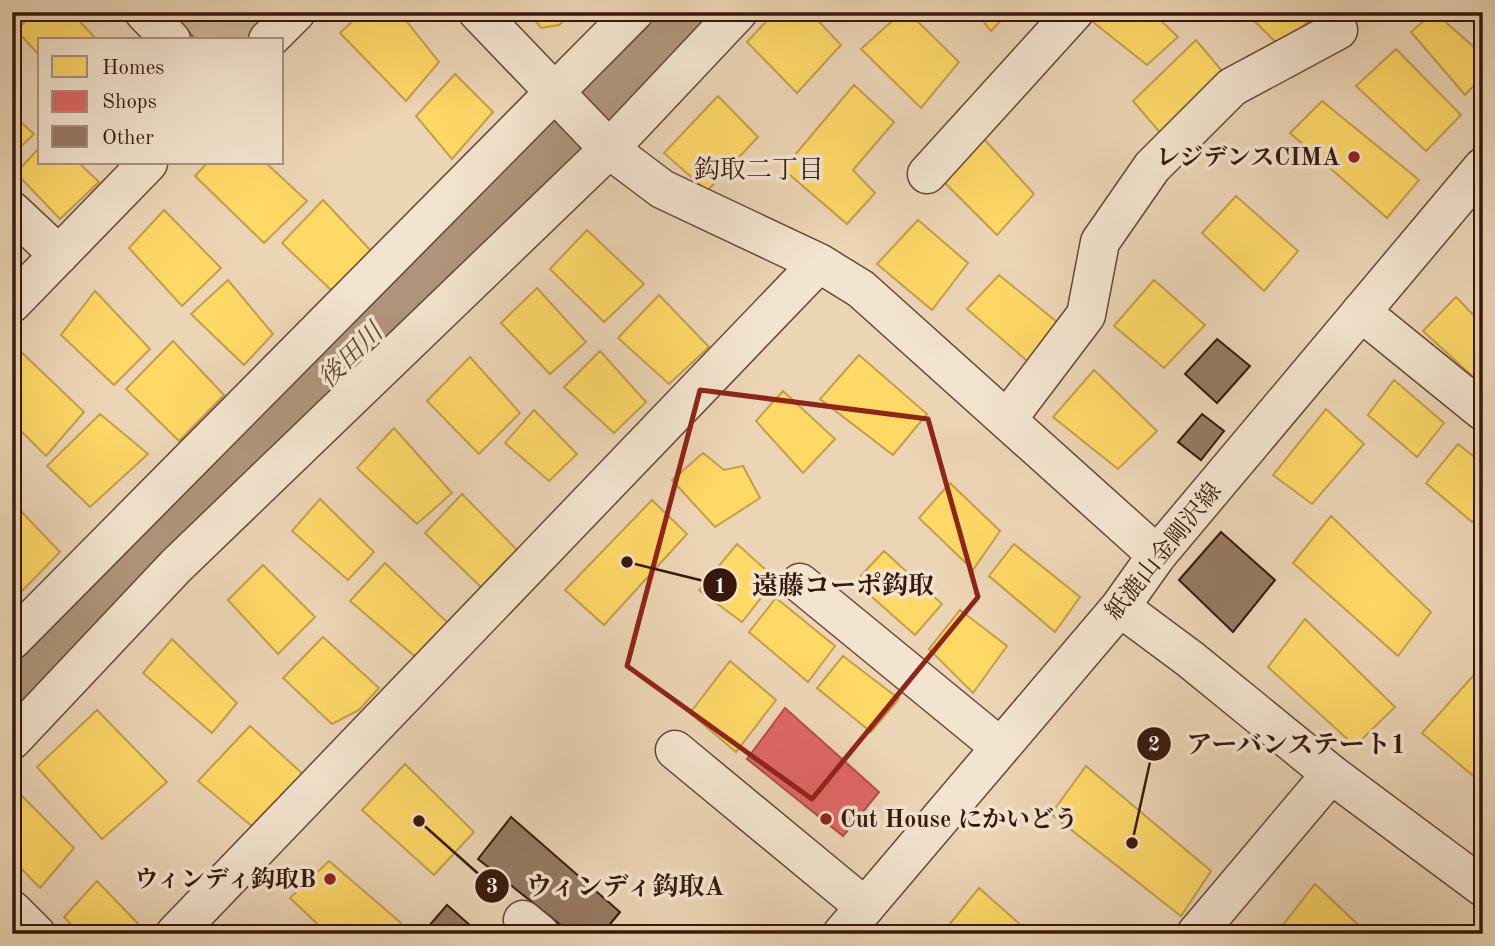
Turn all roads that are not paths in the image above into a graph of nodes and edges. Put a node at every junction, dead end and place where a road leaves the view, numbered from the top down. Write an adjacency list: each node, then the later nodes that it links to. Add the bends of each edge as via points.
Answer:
1 (144, 12): 8 (street)
2 (296, 12): 9 (street)
3 (478, 12): 10 (street)
4 (634, 12): 10 (street)
5 (738, 12): 11 (street)
6 (1074, 12): 14 (street)
7 (1338, 30): 21 (street, via 1232,87 1152,167 1100,242 1086,315)
8 (169, 38)
9 (270, 38)
10 (562, 103): 11 (street); 25 (street, via 248,398)
11 (603, 144): 17 (street, via 662,189); 26 (street, via 176,566)
12 (147, 164): 16 (street)
13 (1483, 167): 19 (street, 紙漉山金剛沢線)
14 (927, 174)
15 (12, 211): 16 (street)
16 (59, 255): 18 (street)
17 (819, 263): 21 (street, via 861,289); 34 (street)
18 (12, 303)
19 (1361, 312): 20 (street); 22 (street, 紙漉山金剛沢線)
20 (1483, 411)
21 (1008, 418): 22 (street)
22 (1157, 555): 24 (street, 紙漉山金剛沢線)
23 (800, 583): 27 (street)
24 (1120, 607): 27 (street, 紙漉山金剛沢線); 29 (street)
25 (12, 640)
26 (12, 740)
27 (1000, 747): 32 (street, 紙漉山金剛沢線)
28 (675, 750): 32 (street)
29 (1331, 774): 30 (street); 35 (street)
30 (1483, 887)
31 (12, 910): 33 (street)
32 (853, 920)
33 (36, 934)
34 (175, 934)
35 (1196, 934)

